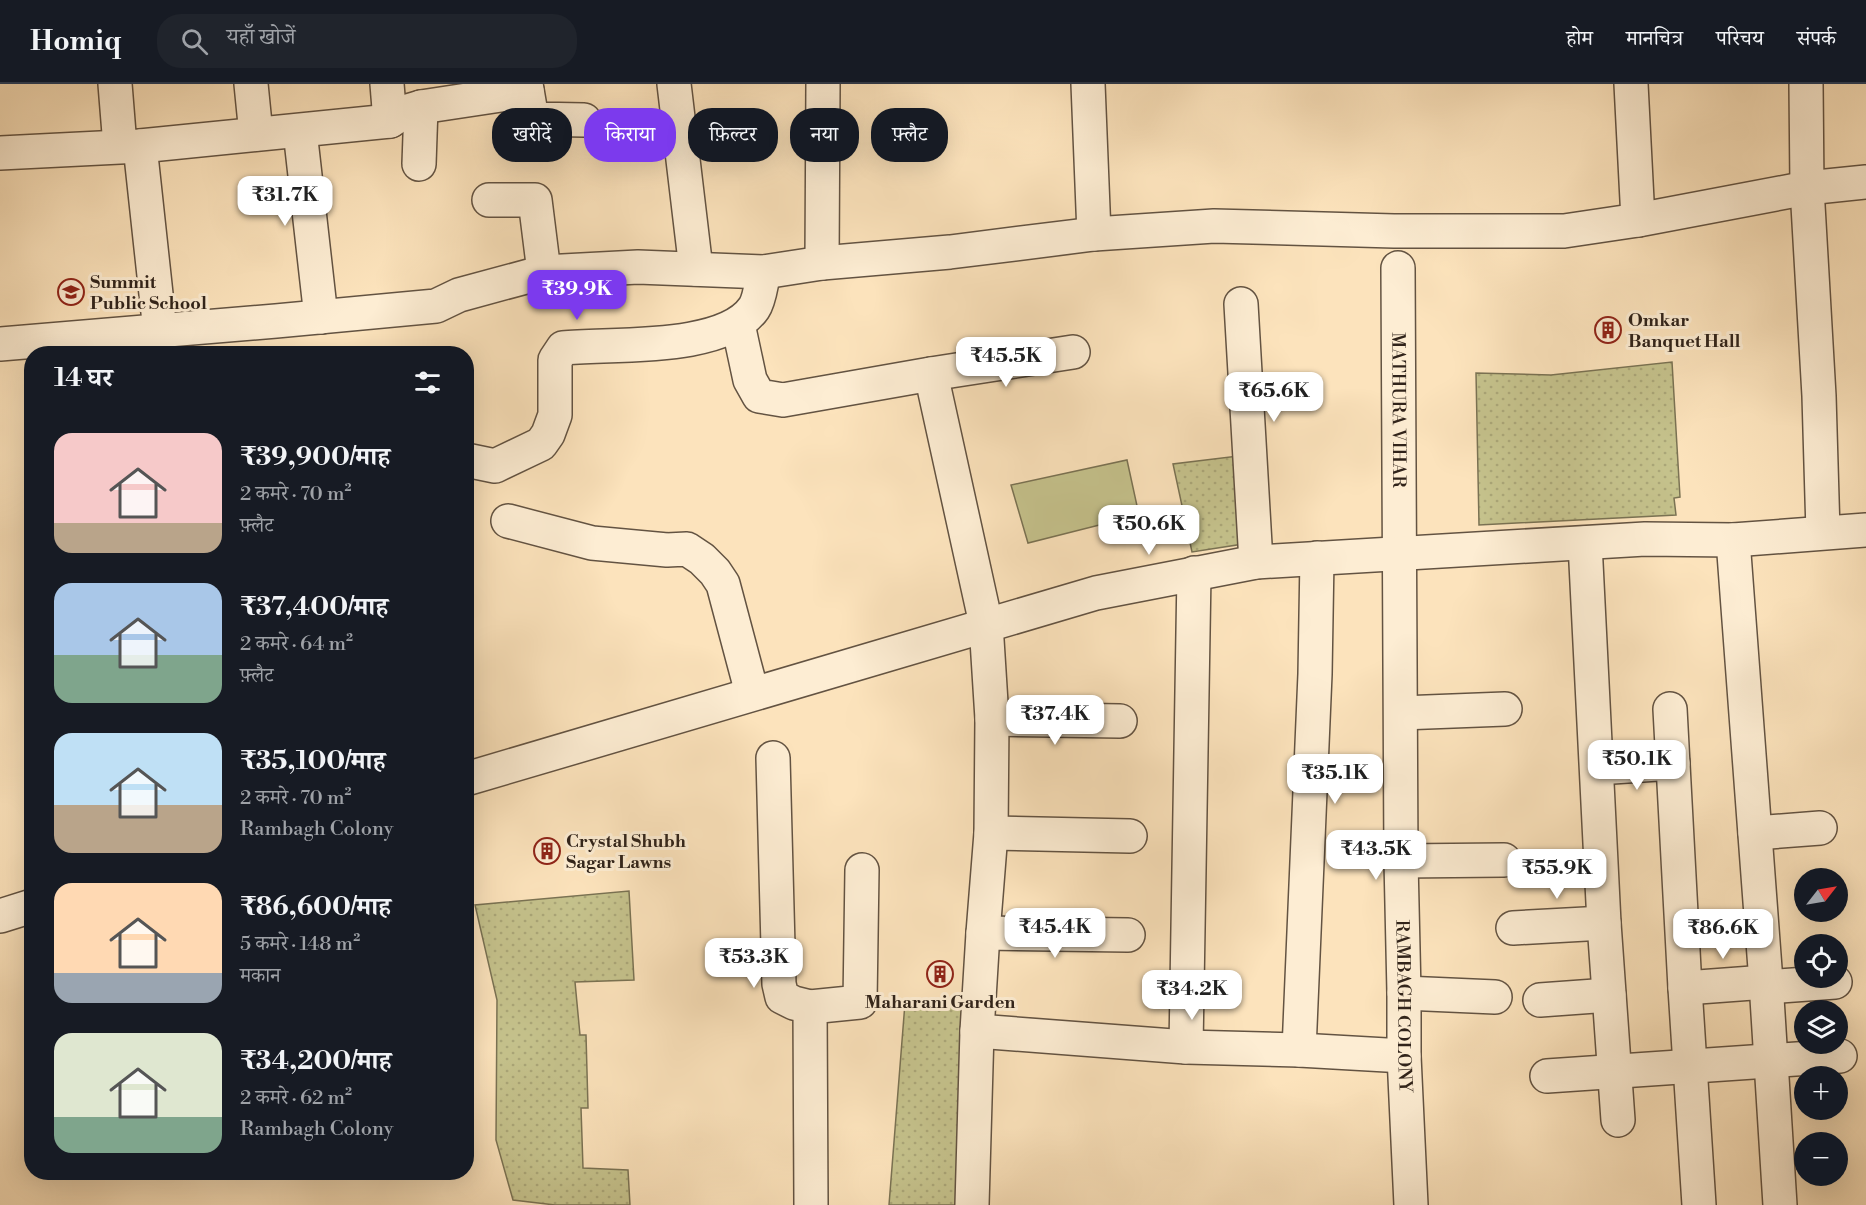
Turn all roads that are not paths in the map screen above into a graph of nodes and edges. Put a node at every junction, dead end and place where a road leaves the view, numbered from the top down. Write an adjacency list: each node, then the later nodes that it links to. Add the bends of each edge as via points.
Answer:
1 (115, 84): 15 (street)
2 (250, 84): 14 (street)
3 (387, 84): 12 (street)
4 (674, 84): 25 (street)
5 (823, 84): 23 (street)
6 (1088, 84): 22 (street)
7 (1630, 84): 21 (street)
8 (1806, 84): 19 (street)
9 (526, 87): 10 (street); 11 (street, via 532,119)
10 (421, 107): 12 (street); 17 (street)
11 (584, 120)
12 (390, 122): 13 (street)
13 (300, 131): 14 (street); 29 (street)
14 (256, 134): 15 (street)
15 (130, 146): 16 (street); 31 (street)
16 (0, 153)
17 (419, 164)
18 (1866, 182): 19 (street)
19 (1807, 188): 21 (street); 37 (street)
20 (489, 200): 26 (street, via 535,200)
21 (1638, 220): 22 (street, via 1564,231 1214,226)
22 (1094, 234): 23 (street)
23 (822, 263): 27 (street)
24 (1398, 267): 41 (street, MATHURA VIHAR)
25 (696, 269): 26 (street, via 638,267); 27 (street)
26 (544, 272): 29 (street, via 459,295 436,306)
27 (764, 272): 30 (street, via 755,307)
28 (1241, 304): 42 (street)
29 (321, 317): 31 (street)
30 (738, 324): 34 (street, via 750,380 759,396 783,400); 35 (street, via 708,335 657,344 563,348 555,360 555,415 541,444 495,466)
31 (160, 331): 32 (street)
32 (0, 344)
33 (1073, 352): 34 (street)
34 (931, 374): 45 (street)
35 (474, 462)
36 (508, 521): 46 (street, via 592,543 687,549 702,559 723,584)
37 (1823, 524): 38 (street); 39 (street)
38 (1866, 530)
39 (1732, 540): 40 (street); 58 (street)
40 (1585, 543): 41 (street); 54 (street)
41 (1400, 544): 43 (street); 49 (street, RAMBAGH COLONY)
42 (1256, 555): 43 (street); 44 (street)
43 (1317, 558): 79 (street)
44 (1194, 573): 45 (street); 78 (street)
45 (984, 615): 46 (street); 50 (street)
46 (750, 686): 55 (street)
47 (1505, 709): 49 (street)
48 (1670, 709): 53 (street)
49 (1401, 713): 61 (street, RAMBAGH COLONY)
50 (992, 719): 51 (street); 57 (street)
51 (1120, 721)
52 (773, 758): 76 (street, via 779,984 782,997)
53 (1673, 763): 54 (street); 71 (street)
54 (1597, 768): 65 (street)
55 (474, 776)
56 (1820, 828): 58 (street)
57 (992, 833): 59 (street); 67 (street)
58 (1755, 833): 70 (street)
59 (1130, 836)
60 (1504, 860): 61 (street)
61 (1401, 861): 72 (street, RAMBAGH COLONY)
62 (862, 870): 76 (street, via 860,1002)
63 (24, 908): 64 (street)
64 (0, 916)
65 (1604, 923): 66 (street); 73 (street)
66 (1513, 928)
67 (983, 933): 68 (street); 77 (street)
68 (1128, 935)
69 (1794, 984): 70 (street)
70 (1766, 985): 71 (street); 82 (street)
71 (1685, 988): 83 (street)
72 (1404, 993): 74 (street); 80 (street, RAMBAGH COLONY)
73 (1609, 995): 75 (street); 84 (street)
74 (1495, 997)
75 (1540, 1000)
76 (810, 1007): 87 (street)
77 (977, 1031): 78 (street); 88 (street)
78 (1186, 1047): 79 (street)
79 (1299, 1050): 80 (street)
80 (1404, 1056): 89 (street, RAMBAGH COLONY)
81 (1840, 1056): 82 (street)
82 (1769, 1060): 83 (street); 91 (street)
83 (1690, 1066): 84 (street); 90 (street)
84 (1615, 1072): 85 (street); 86 (street)
85 (1547, 1076)
86 (1618, 1120)
87 (811, 1205)
88 (972, 1205)
89 (1411, 1205)
90 (1699, 1205)
91 (1780, 1205)

